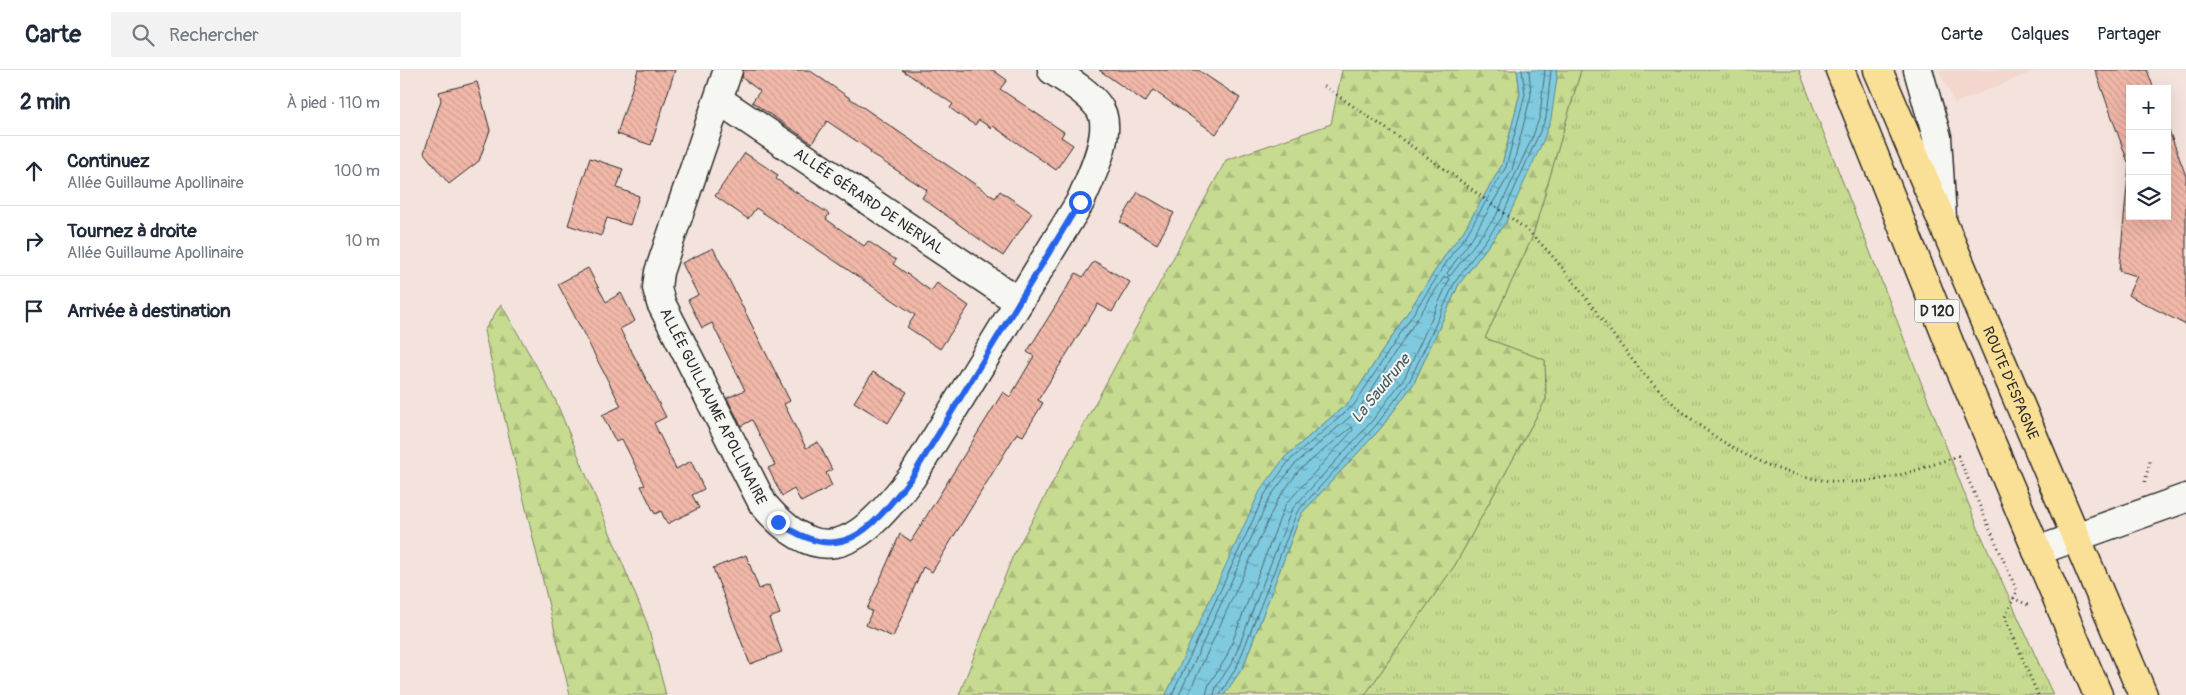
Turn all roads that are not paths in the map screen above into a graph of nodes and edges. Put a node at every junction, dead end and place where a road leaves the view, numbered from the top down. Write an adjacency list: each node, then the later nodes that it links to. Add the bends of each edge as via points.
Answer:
1 (728, 70): 6 (street, ALLÉE GUILLAUME APOLLINAIRE)
2 (1052, 70): 8 (street, ALLÉE GUILLAUME APOLLINAIRE, via 1086,93 1100,107 1105,124 1093,172 1080,202)
3 (1840, 70): 11 (main road, D 120)
4 (1878, 70): 7 (main road, ROUTE D'ESPAGNE / D 120)
5 (1918, 70): 7 (street, via 1937,137)
6 (719, 100): 8 (street, ALLÉE GÉRARD DE NERVAL); 8 (street, ALLÉE GUILLAUME APOLLINAIRE, via 659,272 657,288 661,304 763,504 778,522 797,535 821,544 844,541 863,532 883,514 912,477)
7 (1942, 219): 10 (main road, ROUTE D'ESPAGNE / D 120)
8 (1019, 302)
9 (2186, 498): 10 (street)
10 (2076, 537): 11 (street); 13 (main road, ROUTE D'ESPAGNE / D 120)
11 (2036, 551): 12 (main road, D 120)
12 (2098, 695)
13 (2143, 695)

